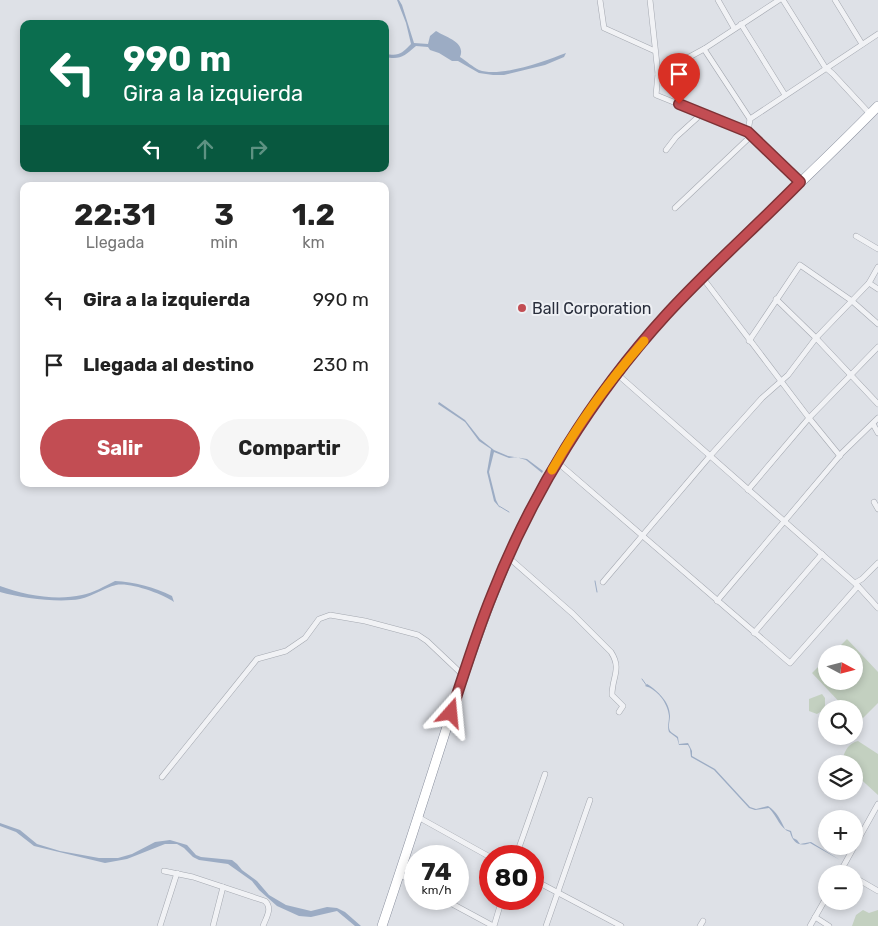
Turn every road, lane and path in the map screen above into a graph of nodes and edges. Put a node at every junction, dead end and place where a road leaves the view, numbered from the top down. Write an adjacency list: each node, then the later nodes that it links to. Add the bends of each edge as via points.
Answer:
1 (600, 0): 12 (street, via 604,28)
2 (650, 0): 12 (street)
3 (718, 0): 8 (street)
4 (778, 0): 7 (street)
5 (783, 0): 13 (street)
6 (835, 0): 10 (street)
7 (741, 24): 8 (street); 15 (street)
8 (734, 28): 11 (street)
9 (878, 34): 10 (street)
10 (862, 44): 13 (street)
11 (704, 49): 14 (street); 19 (street)
12 (655, 51): 14 (street)
13 (827, 69): 15 (street); 18 (street)
14 (658, 74): 17 (street, via 656,95)
15 (784, 95): 19 (street)
16 (878, 106): 18 (highway)
17 (700, 113): 20 (street); 21 (street)
18 (870, 114): 22 (highway)
19 (750, 119): 20 (street)
20 (749, 134): 22 (street); 23 (street)
21 (666, 150)
22 (800, 182): 27 (highway)
23 (675, 208)
24 (856, 236): 25 (street)
25 (878, 249)
26 (878, 267): 28 (street)
27 (702, 278): 34 (street); 36 (highway)
28 (869, 283): 29 (street); 31 (street)
29 (878, 289)
30 (776, 299): 31 (street, via 800,265); 33 (street); 34 (street)
31 (852, 301): 32 (street); 33 (street)
32 (878, 324)
33 (816, 338): 37 (street); 38 (street)
34 (750, 340): 38 (street)
35 (878, 347): 37 (street)
36 (617, 374): 44 (street); 46 (highway)
37 (850, 376): 39 (street); 40 (street)
38 (781, 380): 40 (street); 44 (street)
39 (878, 404)
40 (809, 418): 45 (street); 47 (street)
41 (878, 418): 42 (street)
42 (873, 424): 43 (street); 45 (street)
43 (878, 433)
44 (710, 456): 47 (street); 51 (street)
45 (840, 456): 50 (street)
46 (556, 462): 51 (street); 53 (highway)
47 (748, 490): 50 (street)
48 (874, 502): 49 (street)
49 (878, 509)
50 (784, 522): 52 (street); 57 (street)
51 (641, 535): 55 (street); 57 (street)
52 (822, 554): 56 (street); 59 (street)
53 (508, 557): 60 (highway); 61 (street, via 611,652 617,666 612,695 623,706)
54 (878, 563): 56 (street)
55 (604, 582)
56 (856, 584): 58 (street); 59 (street, via 790,663)
57 (717, 601): 59 (street)
58 (878, 608)
59 (754, 633)
60 (464, 676): 63 (street, via 418,635 330,615 319,619 305,638 286,651 258,659); 66 (highway)
61 (620, 712)
62 (545, 774): 67 (street)
63 (162, 777)
64 (590, 800): 78 (street)
65 (878, 804): 69 (street)
66 (417, 817): 68 (street); 72 (highway)
67 (520, 845)
68 (479, 851)
69 (844, 865)
70 (164, 871): 71 (street)
71 (177, 873): 76 (street); 83 (street)
72 (399, 874): 73 (street); 86 (highway)
73 (404, 877)
74 (863, 882): 77 (street)
75 (544, 885): 78 (street)
76 (223, 887): 84 (street); 85 (street, via 266,902 269,909)
77 (878, 890)
78 (558, 892): 88 (street); 89 (street)
79 (464, 910): 87 (street)
80 (499, 910): 87 (street)
81 (819, 910): 82 (street)
82 (815, 918): 90 (street); 91 (street)
83 (160, 926)
84 (213, 926)
85 (263, 926)
86 (382, 926)
87 (494, 926)
88 (546, 926)
89 (620, 926)
90 (810, 926)
91 (829, 926)

